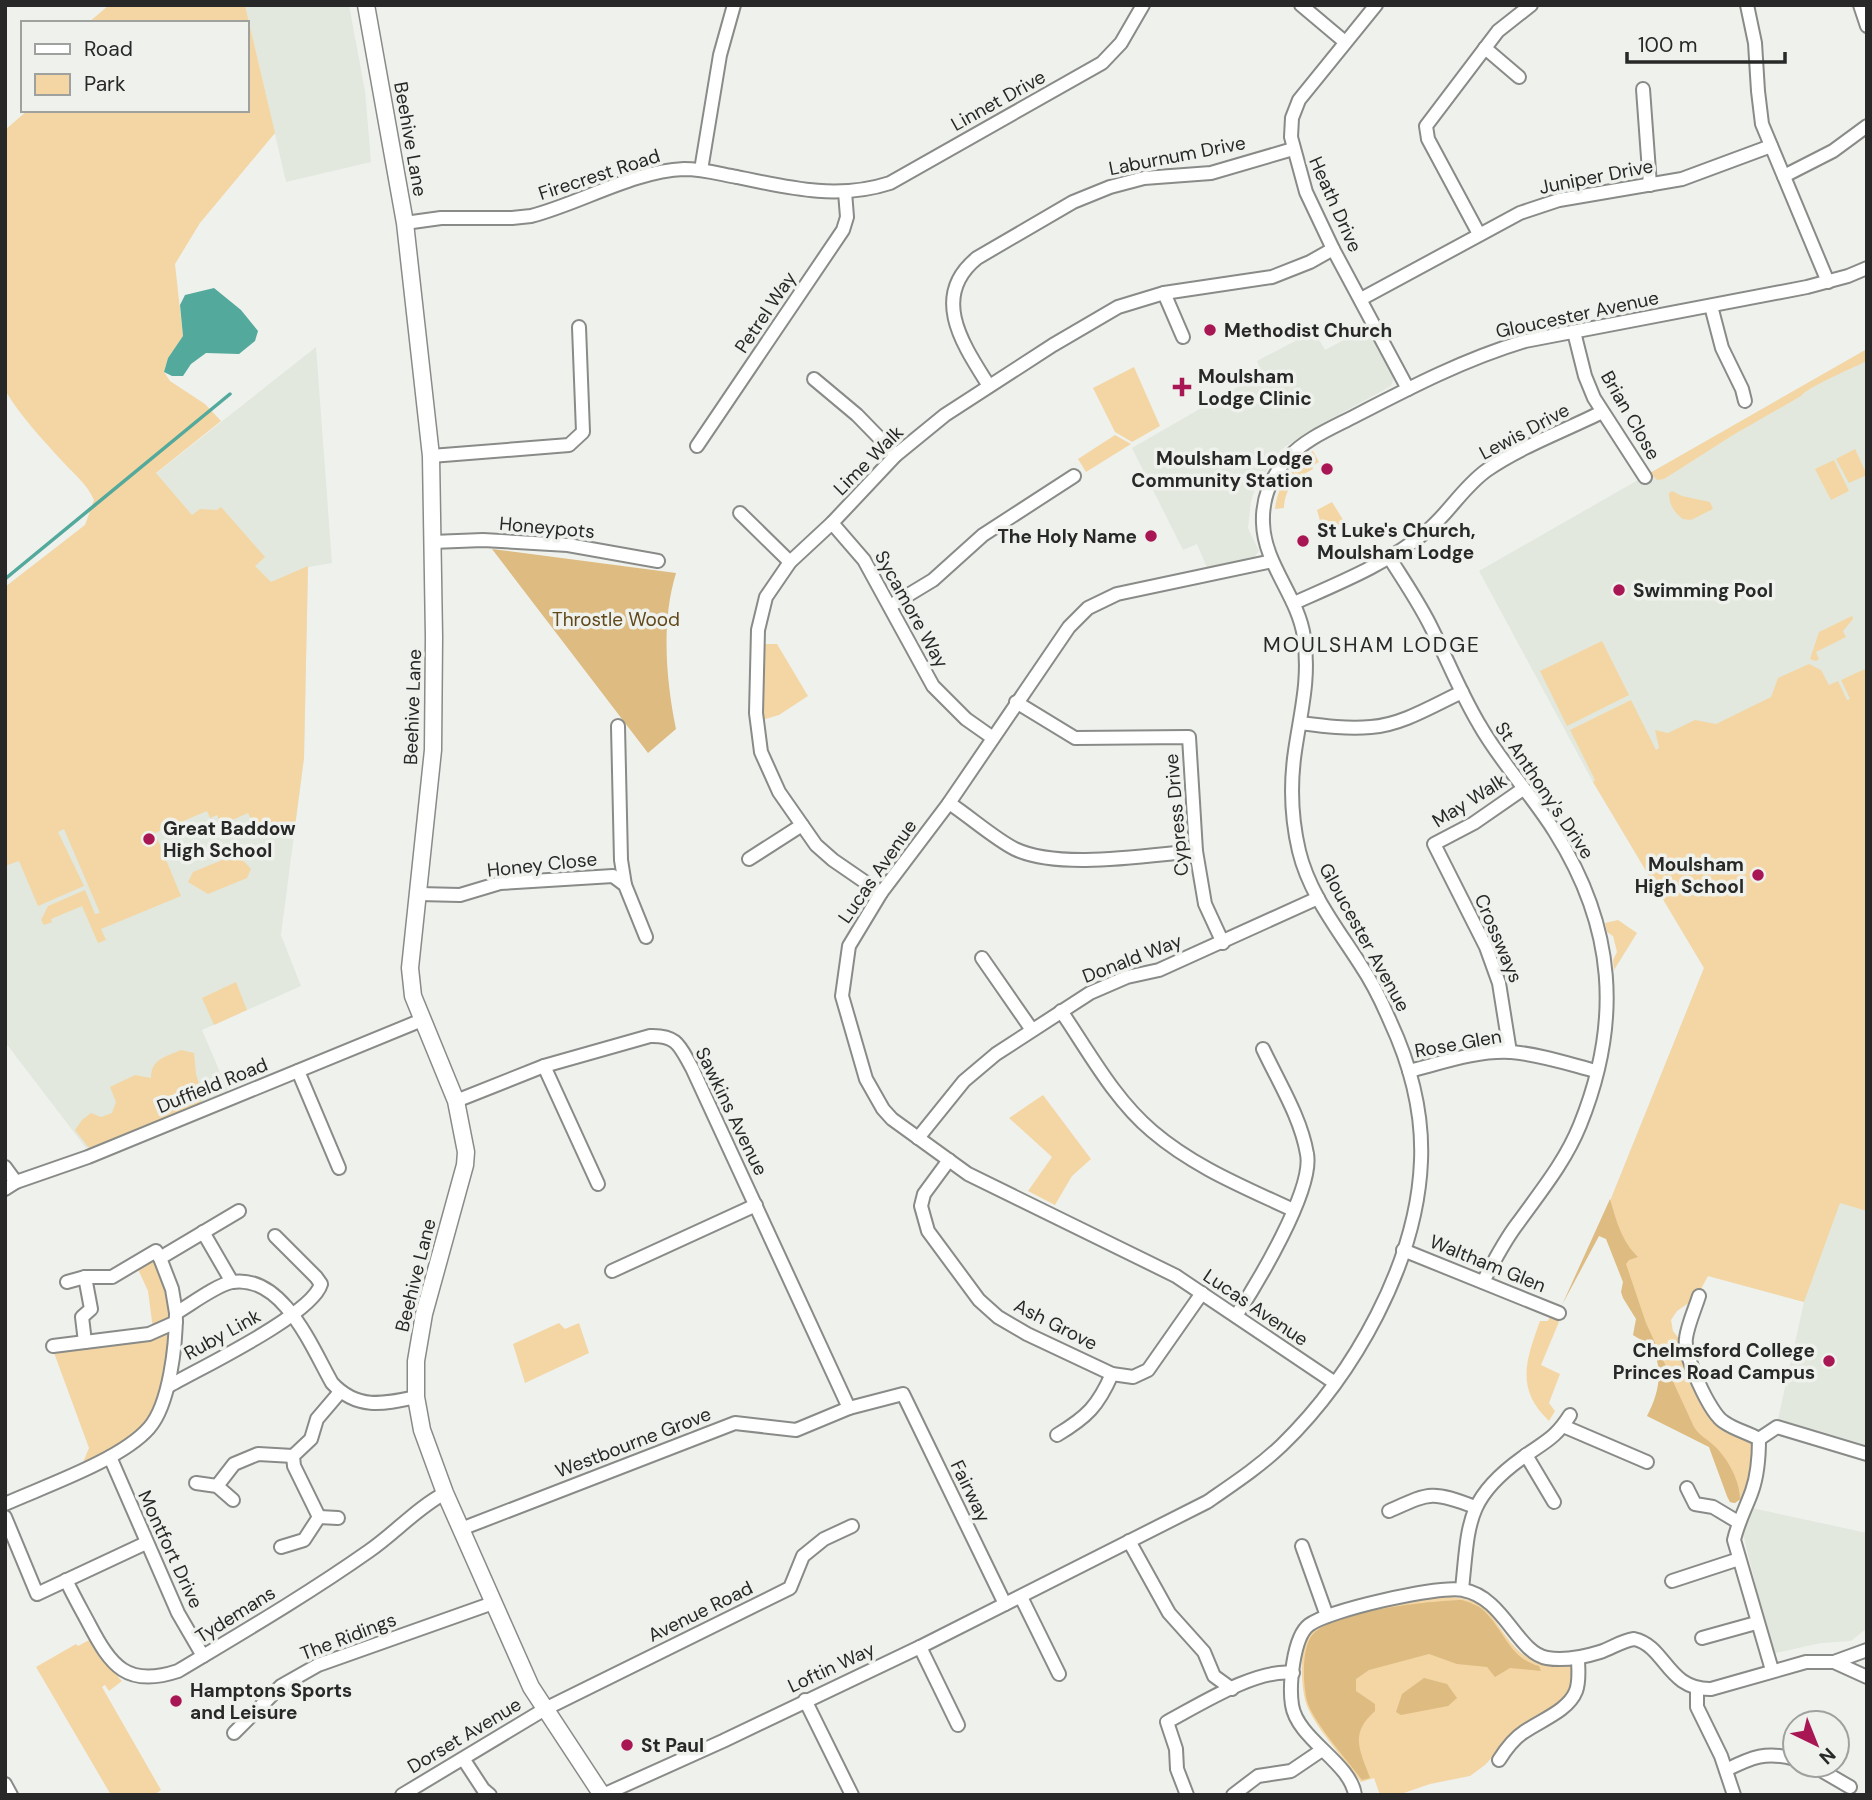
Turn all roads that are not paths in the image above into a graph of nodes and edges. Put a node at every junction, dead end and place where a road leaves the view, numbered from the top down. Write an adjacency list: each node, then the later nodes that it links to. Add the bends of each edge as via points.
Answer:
1 (366, 5): 21 (main road, Beehive Lane)
2 (734, 5): 17 (street, via 720,55)
3 (1143, 5): 20 (street, Linnet Drive, via 1121,43 1091,69 890,183)
4 (1301, 5): 10 (street)
5 (1376, 5): 10 (street, Heath Drive)
6 (1531, 5): 11 (street, via 1498,31)
7 (1747, 5): 15 (street, via 1759,106)
8 (1860, 5): 9 (street)
9 (1867, 26)
10 (1345, 42): 16 (street, Heath Drive, via 1299,100 1291,128)
11 (1485, 48): 12 (street); 22 (street, via 1426,126 1428,139)
12 (1519, 77)
13 (1643, 89): 19 (street)
14 (1867, 126): 18 (street, via 1833,151)
15 (1771, 146): 18 (street); 19 (street, Juniper Drive)
16 (1293, 149): 23 (street, Heath Drive, via 1306,192); 33 (street, Laburnum Drive, via 1210,173 1144,178 1110,187 1073,202 977,258 957,287 954,315 963,344)
17 (701, 170): 20 (street, Firecrest Road, via 801,191); 21 (street, Firecrest Road, via 649,175 531,216)
18 (1784, 176): 25 (street)
19 (1650, 186): 22 (street, Juniper Drive, via 1559,200)
20 (845, 192): 37 (street, Petrel Way, via 843,230)
21 (405, 223): 39 (main road, Beehive Lane)
22 (1479, 234): 27 (street, Juniper Drive)
23 (1333, 249): 26 (street, Lime Walk, via 1272,277); 27 (street, Heath Drive)
24 (1867, 268): 25 (street, Gloucester Avenue)
25 (1828, 282): 28 (street, Gloucester Avenue)
26 (1164, 293): 31 (street); 33 (street, Lime Walk, via 1118,307)
27 (1361, 299): 34 (street, Heath Drive)
28 (1711, 306): 30 (street, Gloucester Avenue); 35 (street, via 1722,348)
29 (579, 327): 39 (street, via 583,432 569,444)
30 (1574, 332): 34 (street, Gloucester Avenue, via 1494,350); 36 (street, Brian Close, via 1585,376)
31 (1183, 337)
32 (814, 379): 38 (street)
33 (989, 386): 38 (street, Lime Walk)
34 (1408, 389): 47 (street, Gloucester Avenue, via 1306,443 1281,466 1265,497 1263,514)
35 (1745, 401)
36 (1602, 412): 41 (street, Brian Close); 45 (street, Lewis Drive, via 1486,471 1427,531)
37 (697, 446)
38 (896, 454): 43 (street, Lime Walk)
39 (431, 456): 44 (main road, Beehive Lane)
40 (1074, 476): 50 (street, via 983,535 933,580)
41 (1645, 477)
42 (740, 513): 48 (street)
43 (832, 523): 48 (street, Lime Walk); 50 (street, Sycamore Way, via 864,559)
44 (432, 542): 46 (street, Honeypots, via 568,545); 64 (main road, Beehive Lane, via 433,750)
45 (1389, 557): 49 (street, Lewis Drive); 51 (street, St Anthony's Drive, via 1433,630)
46 (658, 561)
47 (1272, 561): 49 (street, Gloucester Avenue); 52 (street, Lucas Avenue, via 1117,594 1088,608 1069,627)
48 (790, 562): 58 (street, Lime Walk, via 766,597 758,630 756,713 761,752 779,792)
49 (1294, 603): 53 (street, Gloucester Avenue, via 1307,666)
50 (890, 606): 55 (street, Sycamore Way, via 933,686)
51 (1462, 692): 53 (street, via 1373,727); 56 (street, St Anthony's Drive)
52 (1016, 702): 55 (street, Lucas Avenue); 60 (street, Cypress Drive, via 1075,738 1189,737)
53 (1300, 723): 65 (street, Gloucester Avenue, via 1292,813 1300,856)
54 (618, 726): 62 (street, Honey Close)
55 (993, 738): 57 (street, Lucas Avenue)
56 (1523, 789): 59 (street, May Walk); 76 (street, St Anthony's Drive, via 1555,832 1582,881 1596,921 1606,963 1608,1006)
57 (949, 803): 60 (street, via 1015,849 1047,858); 63 (street, Lucas Avenue)
58 (802, 825): 61 (street); 63 (street, Lime Walk, via 833,860)
59 (1434, 844): 73 (street, Crossways, via 1486,947 1499,983)
60 (1196, 851): 67 (street, Cypress Drive, via 1205,904)
61 (749, 859)
62 (625, 885): 64 (street, Honey Close, via 613,876 500,883 460,895); 66 (street, Honey Close)
63 (881, 893): 79 (street, Lucas Avenue, via 849,946 842,996 870,1090 892,1119)
64 (419, 894): 70 (main road, Beehive Lane, via 410,968)
65 (1318, 898): 67 (street, Donald Way); 75 (street, Gloucester Avenue, via 1363,969)
66 (646, 937)
67 (1223, 943): 69 (street, Donald Way, via 1090,992)
68 (982, 958): 71 (street)
69 (1061, 1011): 71 (street, Donald Way); 86 (street, via 1100,1070 1151,1130 1214,1173)
70 (422, 1020): 77 (street, Duffield Road); 78 (main road, Beehive Lane)
71 (1032, 1030): 79 (street, Donald Way, via 964,1081)
72 (1263, 1049): 86 (street, via 1301,1131 1308,1157)
73 (1510, 1052): 75 (street, Rose Glen); 76 (street, Rose Glen)
74 (544, 1066): 78 (street, Sawkins Avenue); 83 (street); 85 (street, Sawkins Avenue, via 650,1036 665,1036 677,1043)
75 (1409, 1071): 90 (street, Gloucester Avenue, via 1422,1160)
76 (1596, 1071): 96 (street, St Anthony's Drive, via 1580,1127 1556,1174 1518,1223)
77 (298, 1072): 82 (street); 84 (street, Duffield Road)
78 (456, 1101): 110 (main road, Beehive Lane, via 466,1166 424,1314)
79 (918, 1138): 80 (street, Lucas Avenue)
80 (949, 1160): 97 (street, Lucas Avenue, via 985,1183); 105 (street, Ash Grove, via 924,1194 921,1206 928,1231 966,1284 1013,1326)
81 (5, 1167): 84 (street, Duffield Road)
82 (339, 1168)
83 (598, 1184)
84 (11, 1186)
85 (756, 1205): 92 (street); 111 (street, Sawkins Avenue)
86 (1293, 1210): 101 (street)
87 (239, 1211): 88 (street)
88 (203, 1232): 91 (street); 95 (street)
89 (275, 1236): 100 (street, Ruby Link, via 321,1284)
90 (1403, 1250): 96 (street, Waltham Glen); 106 (street, Gloucester Avenue, via 1372,1323)
91 (160, 1258): 93 (street, via 156,1251 112,1277); 102 (street, via 172,1289)
92 (612, 1271)
93 (85, 1278): 94 (street); 103 (street, via 91,1309 82,1317)
94 (66, 1282)
95 (232, 1282): 100 (street, via 267,1289); 102 (street)
96 (1483, 1282): 99 (street, Waltham Glen)
97 (1202, 1293): 101 (street, Lucas Avenue); 105 (street, Ash Grove, via 1148,1370 1133,1377)
98 (1699, 1296): 113 (street, via 1685,1340 1692,1365 1714,1413)
99 (1559, 1313)
100 (293, 1315): 107 (street, Ruby Link); 108 (street)
101 (1236, 1316): 106 (street, Lucas Avenue)
102 (176, 1318): 103 (street, via 149,1335); 107 (street)
103 (85, 1342): 104 (street)
104 (53, 1346)
105 (1112, 1374): 112 (street, via 1095,1406)
106 (1335, 1383): 134 (street, Gloucester Avenue, via 1306,1421 1251,1472 1207,1502)
107 (169, 1385): 117 (street, via 151,1426)
108 (340, 1392): 110 (street, via 361,1403); 116 (street, via 317,1419 312,1438)
109 (903, 1394): 111 (street, Westbourne Grove); 145 (street, Fairway)
110 (416, 1397): 122 (main road, Beehive Lane, via 422,1430)
111 (849, 1408): 133 (street, Westbourne Grove, via 796,1430 735,1423)
112 (1057, 1435)
113 (1759, 1439): 114 (street, via 1777,1427); 131 (street, via 1752,1491)
114 (1867, 1454)
115 (1526, 1455): 118 (street, via 1554,1436 1567,1420); 124 (street); 126 (street, via 1492,1482)
116 (293, 1456): 120 (street, via 258,1454 234,1464); 129 (street)
117 (110, 1457): 125 (street); 135 (street, Montfort Drive)
118 (1647, 1462)
119 (196, 1483): 120 (street)
120 (216, 1486): 123 (street)
121 (1687, 1488): 131 (street, via 1695,1504 1713,1507)
122 (446, 1493): 133 (main road, Beehive Lane); 151 (street, Tydemans, via 369,1551)
123 (233, 1500)
124 (1554, 1502)
125 (5, 1504)
126 (1475, 1507): 127 (street, via 1426,1494); 142 (street)
127 (1389, 1511)
128 (5, 1517): 140 (street, via 37,1594)
129 (320, 1517): 130 (street); 137 (street, via 304,1541)
130 (338, 1518)
131 (1738, 1522): 138 (street, via 1734,1540)
132 (852, 1526): 163 (street, Avenue Road, via 824,1539 803,1556 790,1588)
133 (461, 1529): 144 (main road, Beehive Lane)
134 (1129, 1541): 139 (street, Gloucester Avenue); 157 (street, via 1161,1600 1204,1652)
135 (146, 1543): 140 (street); 151 (street, Montfort Drive)
136 (1302, 1546): 146 (street)
137 (281, 1547)
138 (1739, 1559): 141 (street); 147 (street)
139 (1074, 1570): 143 (street, Loftin Way)
140 (66, 1580): 151 (street, Tydemans, via 104,1654 121,1669 138,1676 161,1677)
141 (1672, 1581)
142 (1462, 1589): 146 (street, via 1375,1601); 152 (street, via 1495,1607 1535,1654)
143 (1021, 1597): 145 (street, Loftin Way); 156 (street)
144 (494, 1603): 163 (main road, Beehive Lane); 165 (street, The Ridings, via 318,1665 281,1686)
145 (1005, 1604): 149 (street, Loftin Way)
146 (1327, 1616): 155 (street, via 1300,1636)
147 (1756, 1623): 148 (street); 154 (street)
148 (1702, 1638)
149 (920, 1647): 161 (street, Loftin Way); 164 (street)
150 (1867, 1650): 153 (street)
151 (203, 1656)
152 (1578, 1658): 160 (street, via 1625,1640 1642,1640 1679,1679); 169 (street, via 1579,1677 1568,1703 1523,1732)
153 (1834, 1662): 154 (street, via 1806,1662); 158 (street)
154 (1772, 1671): 160 (street)
155 (1293, 1673): 159 (street, via 1262,1674); 166 (street, via 1292,1708)
156 (1059, 1674)
157 (1214, 1676): 159 (street); 162 (street)
158 (1867, 1677)
159 (1232, 1689): 162 (street)
160 (1698, 1689): 170 (street, via 1697,1707)
161 (805, 1700): 177 (street, Loftin Way); 178 (street)
162 (1208, 1700): 179 (street, via 1167,1722)
163 (545, 1709): 168 (street, Dorset Avenue); 177 (main road, Beehive Lane)
164 (958, 1725)
165 (234, 1732)
166 (1322, 1750): 180 (street, via 1291,1771 1258,1776); 181 (street, via 1351,1781)
167 (1781, 1755): 170 (street, via 1752,1757)
168 (464, 1759): 175 (street, Dorset Avenue); 176 (street)
169 (1499, 1760)
170 (1726, 1770): 182 (street)
171 (1836, 1779): 173 (street)
172 (5, 1784): 174 (street)
173 (1850, 1787)
174 (11, 1795)
175 (402, 1795)
176 (490, 1795)
177 (602, 1795)
178 (852, 1795)
179 (1187, 1795)
180 (1233, 1795)
181 (1355, 1795)
182 (1734, 1795)

